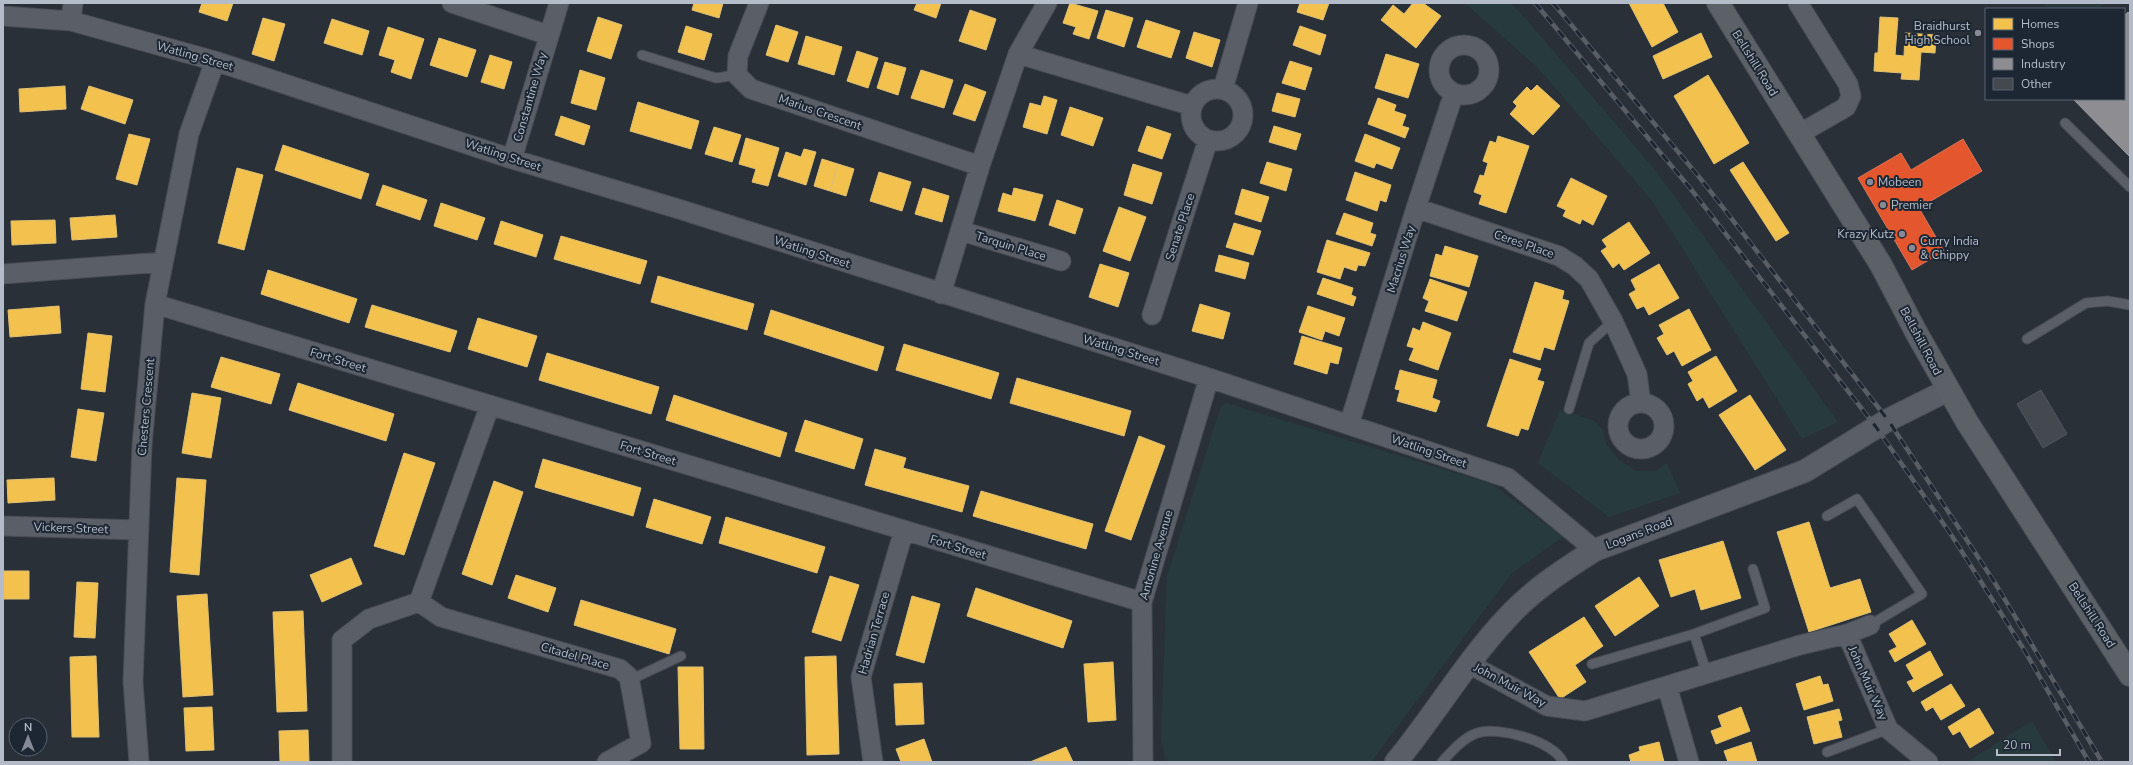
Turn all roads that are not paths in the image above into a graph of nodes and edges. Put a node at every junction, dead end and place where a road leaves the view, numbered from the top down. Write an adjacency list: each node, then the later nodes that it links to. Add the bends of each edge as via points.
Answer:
1 (452, 3): 10 (street)
2 (559, 3): 10 (street, Constantine Way)
3 (759, 3): 14 (street, via 738,56)
4 (1047, 3): 11 (street)
5 (1248, 3): 15 (street)
6 (1718, 3): 19 (main road, Bellshill Road)
7 (1798, 3): 19 (street, via 1848,84 1851,96 1846,107)
8 (72, 12): 9 (street, Watling Street); 13 (street, Watling Street)
9 (3, 16)
10 (548, 35): 21 (street, Constantine Way)
11 (1018, 54): 17 (street); 22 (street)
12 (642, 55): 14 (lane, via 716,78)
13 (215, 61): 21 (street, Watling Street); 27 (street, Chesters Crescent, via 189,134)
14 (737, 75): 22 (street, Marius Crescent, via 751,89)
15 (1223, 89): 17 (street, via 1208,90 1195,99); 20 (street, via 1231,93 1241,106 1242,122 1238,130 1228,138 1216,142)
16 (1454, 93): 24 (street, Macrius Way)
17 (1192, 106): 20 (street, via 1191,122 1200,136)
18 (2065, 123): 23 (lane)
19 (1799, 134): 36 (main road, Bellshill Road, via 1881,265)
20 (1208, 140): 32 (street, Senate Place)
21 (512, 159): 29 (street, Watling Street, via 689,212)
22 (980, 166): 25 (street)
23 (2130, 187)
24 (1416, 208): 33 (street, Ceres Place, via 1560,256 1589,280); 40 (street, Macrius Way)
25 (961, 231): 26 (street, Tarquin Place); 29 (street)
26 (1061, 261)
27 (163, 262): 28 (street); 30 (street, Chesters Crescent)
28 (3, 274)
29 (940, 294): 35 (street, Watling Street)
30 (155, 304): 38 (street, Fort Street); 43 (street, Chesters Crescent, via 142,444)
31 (2130, 305): 34 (lane, via 2108,301 2086,303)
32 (1152, 315)
33 (1613, 321): 37 (street, Ceres Place, via 1637,374); 39 (lane, via 1589,343)
34 (2027, 339)
35 (1209, 378): 40 (street, Watling Street); 48 (street, Antonine Avenue)
36 (1948, 390): 45 (street, Logans Road, via 1888,420 1805,471); 55 (main road, Bellshill Road)
37 (1641, 403)
38 (490, 406): 44 (street, Fort Street); 47 (street)
39 (1569, 409)
40 (1349, 425): 45 (street, Watling Street, via 1508,478)
41 (1827, 516): 49 (lane, via 1857,499 1922,594)
42 (3, 526): 43 (street, Vickers Street)
43 (139, 530): 61 (street, Chesters Crescent, via 134,682)
44 (904, 530): 48 (street, Fort Street); 64 (street, Hadrian Terrace, via 861,677)
45 (1595, 550): 53 (street, Logans Road, via 1532,594 1506,618)
46 (1753, 570): 50 (lane, via 1765,608)
47 (419, 602): 57 (street, Citadel Place, via 441,617 620,669 630,677); 62 (street, via 369,619 342,640)
48 (1142, 602): 65 (street, Antonine Avenue)
49 (1870, 625): 51 (street, John Muir Way)
50 (1694, 634): 54 (lane); 56 (lane)
51 (1847, 634): 56 (street, John Muir Way, via 1800,645); 59 (street, John Muir Way)
52 (681, 656): 57 (lane)
53 (1469, 664): 58 (street, John Muir Way, via 1547,706 1585,711); 66 (street, Logans Road)
54 (1592, 664)
55 (2128, 668)
56 (1707, 674): 58 (street, John Muir Way)
57 (630, 680): 63 (street, via 641,743)
58 (1667, 686): 69 (street)
59 (1888, 729): 60 (lane); 70 (street, John Muir Way)
60 (1827, 752)
61 (139, 762)
62 (342, 762)
63 (607, 762)
64 (872, 762)
65 (1143, 762)
66 (1396, 762)
67 (1442, 762): 68 (lane, via 1467,738 1476,733 1493,731 1514,734 1549,747 1560,755)
68 (1563, 762)
69 (1689, 762)
70 (1928, 762)

